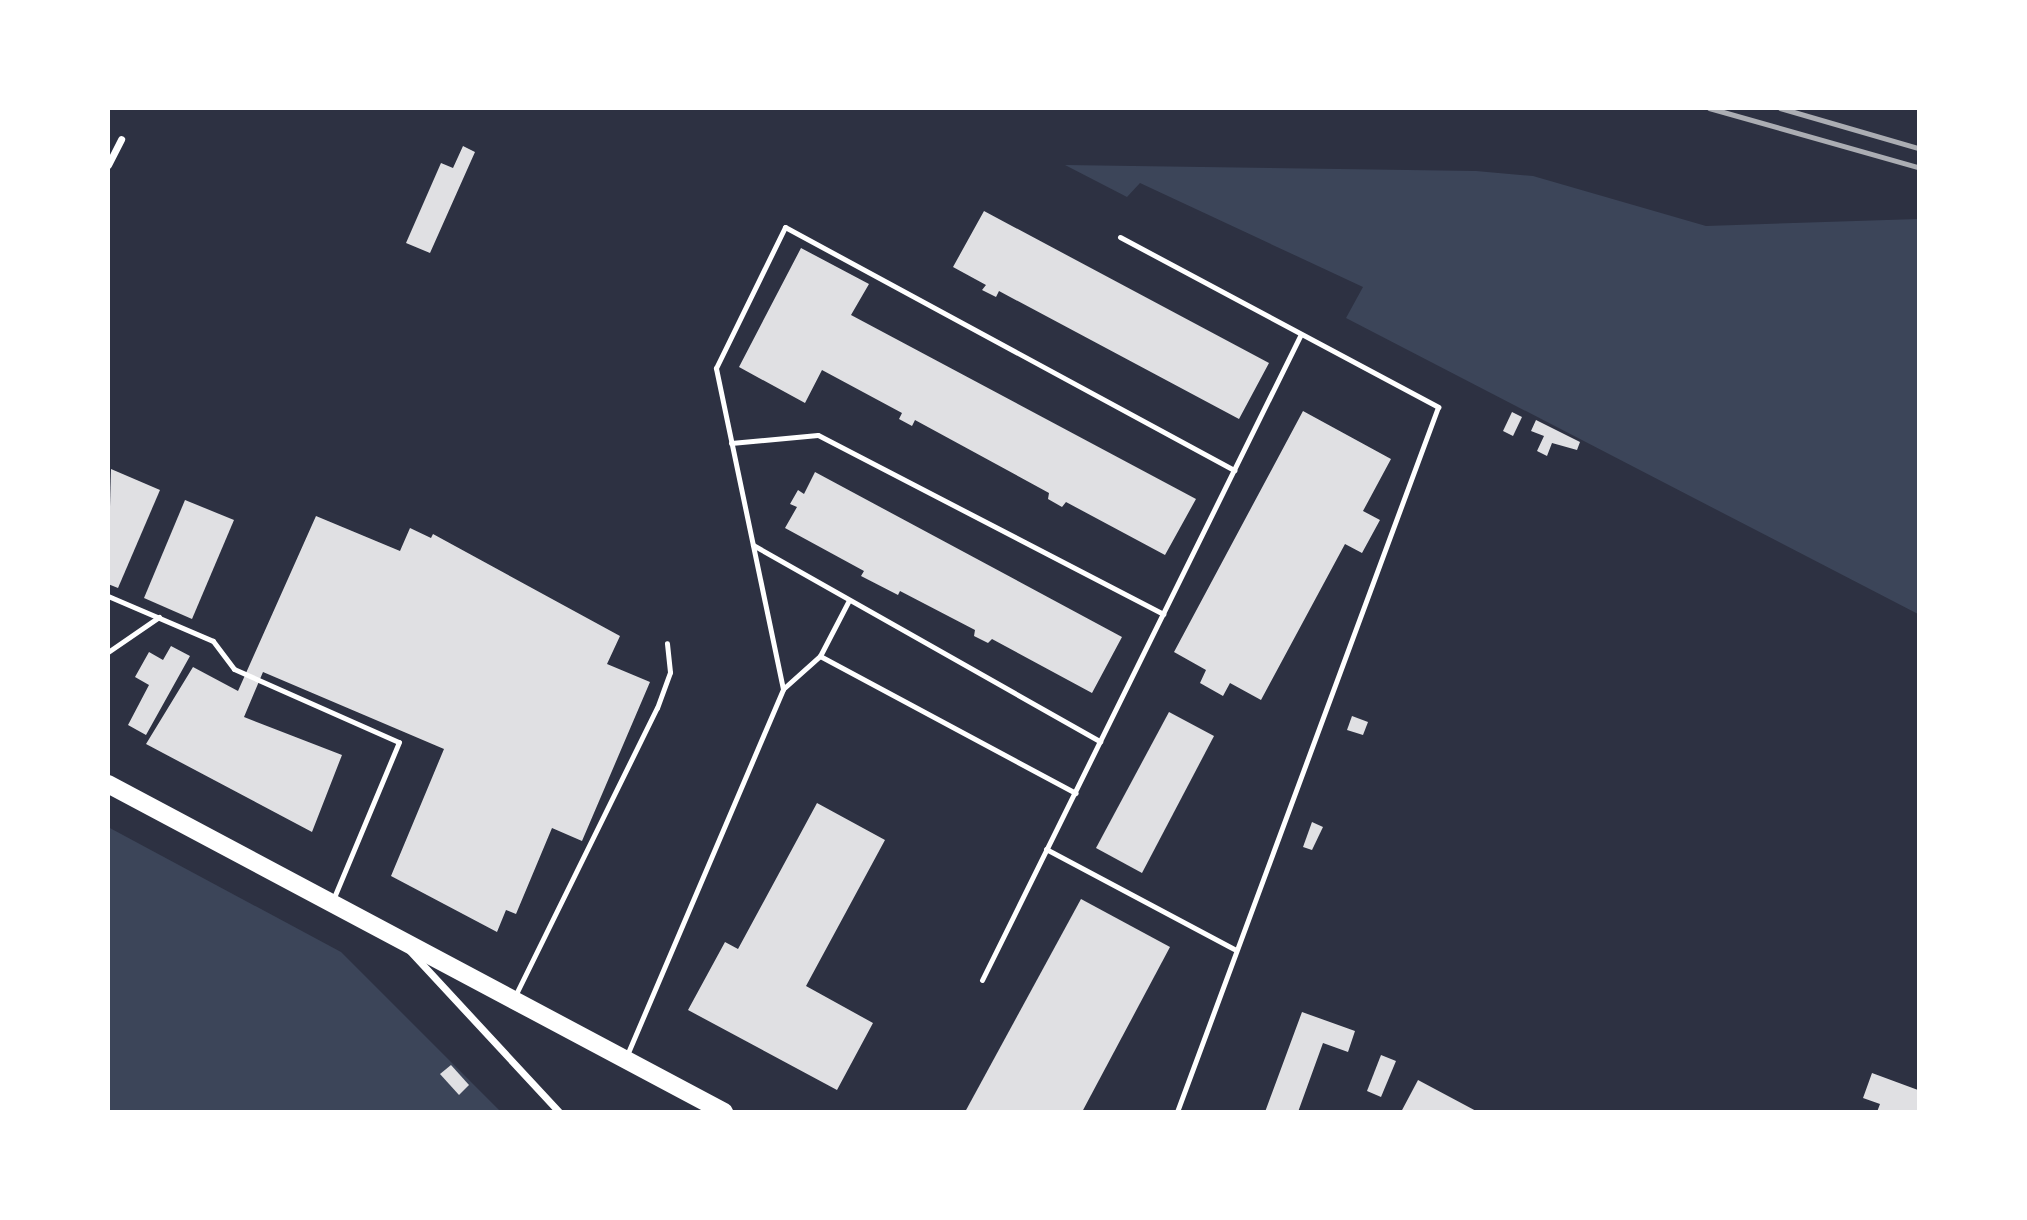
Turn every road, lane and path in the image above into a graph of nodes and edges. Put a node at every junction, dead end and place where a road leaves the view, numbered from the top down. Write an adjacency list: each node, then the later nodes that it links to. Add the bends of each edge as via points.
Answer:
1 (121, 139): 2 (street)
2 (108, 165)
3 (1120, 237): 4 (lane)
4 (1301, 334): 6 (lane); 22 (lane, via 1438,407)
5 (731, 443): 6 (lane, via 716,368 786,228); 7 (lane); 10 (lane, via 818,435)
6 (1234, 470): 10 (lane)
7 (753, 545): 9 (lane); 15 (lane)
8 (108, 596): 11 (lane)
9 (849, 600): 14 (lane); 16 (lane)
10 (1163, 614): 16 (lane)
11 (159, 617): 13 (lane); 20 (lane, via 213,641 234,669 399,742)
12 (667, 643): 24 (lane, via 670,672 657,708)
13 (108, 652)
14 (820, 656): 15 (lane); 18 (lane)
15 (783, 689): 25 (lane)
16 (1100, 741): 18 (lane)
17 (108, 784): 20 (main road)
18 (1076, 793): 19 (lane)
19 (1046, 849): 22 (lane); 23 (lane)
20 (332, 903): 21 (main road)
21 (397, 938): 24 (main road); 26 (street)
22 (1234, 948): 28 (lane)
23 (982, 980)
24 (513, 999): 25 (main road)
25 (625, 1059): 27 (main road)
26 (559, 1111)
27 (724, 1111)
28 (1177, 1111)

